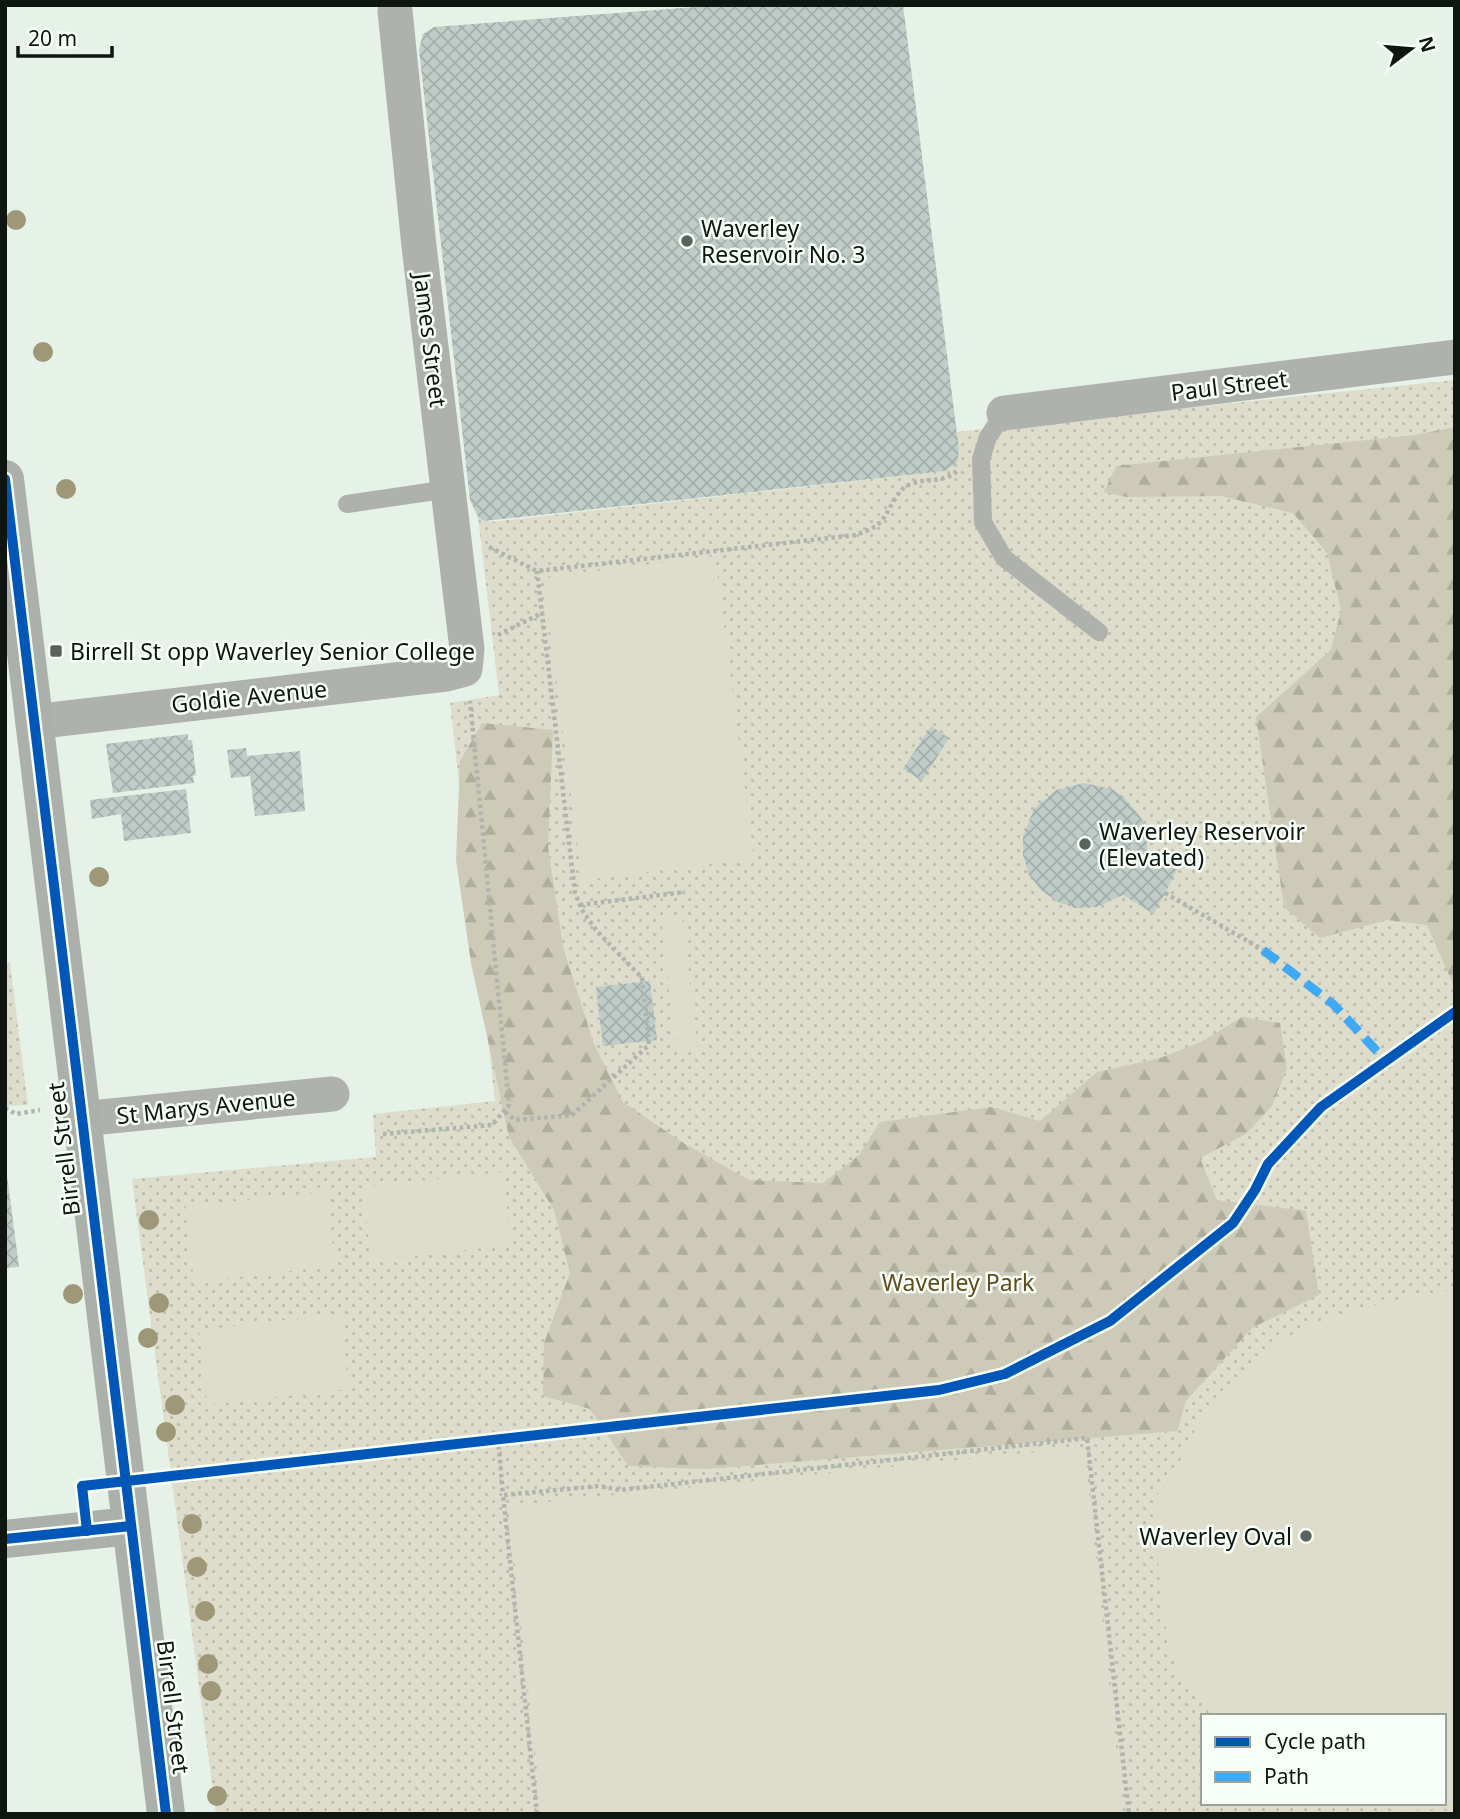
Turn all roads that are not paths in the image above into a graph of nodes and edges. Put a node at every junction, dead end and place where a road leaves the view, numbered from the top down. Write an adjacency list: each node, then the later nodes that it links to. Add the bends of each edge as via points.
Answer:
1 (395, 11): 5 (street, James Street)
2 (1455, 357): 3 (street, Paul Street)
3 (996, 425): 7 (lane, via 981,459 983,522 1004,558)
4 (5, 479): 9 (main road, Birrell Street)
5 (449, 489): 6 (lane); 8 (street, James Street)
6 (346, 504)
7 (1099, 632)
8 (467, 685): 9 (street, Goldie Avenue, via 446,674)
9 (33, 722): 11 (main road, Birrell Street)
10 (332, 1094): 11 (street, St Marys Avenue)
11 (81, 1119): 12 (main road, Birrell Street)
12 (131, 1526): 13 (main road); 14 (main road, Birrell Street)
13 (5, 1539)
14 (166, 1814)

